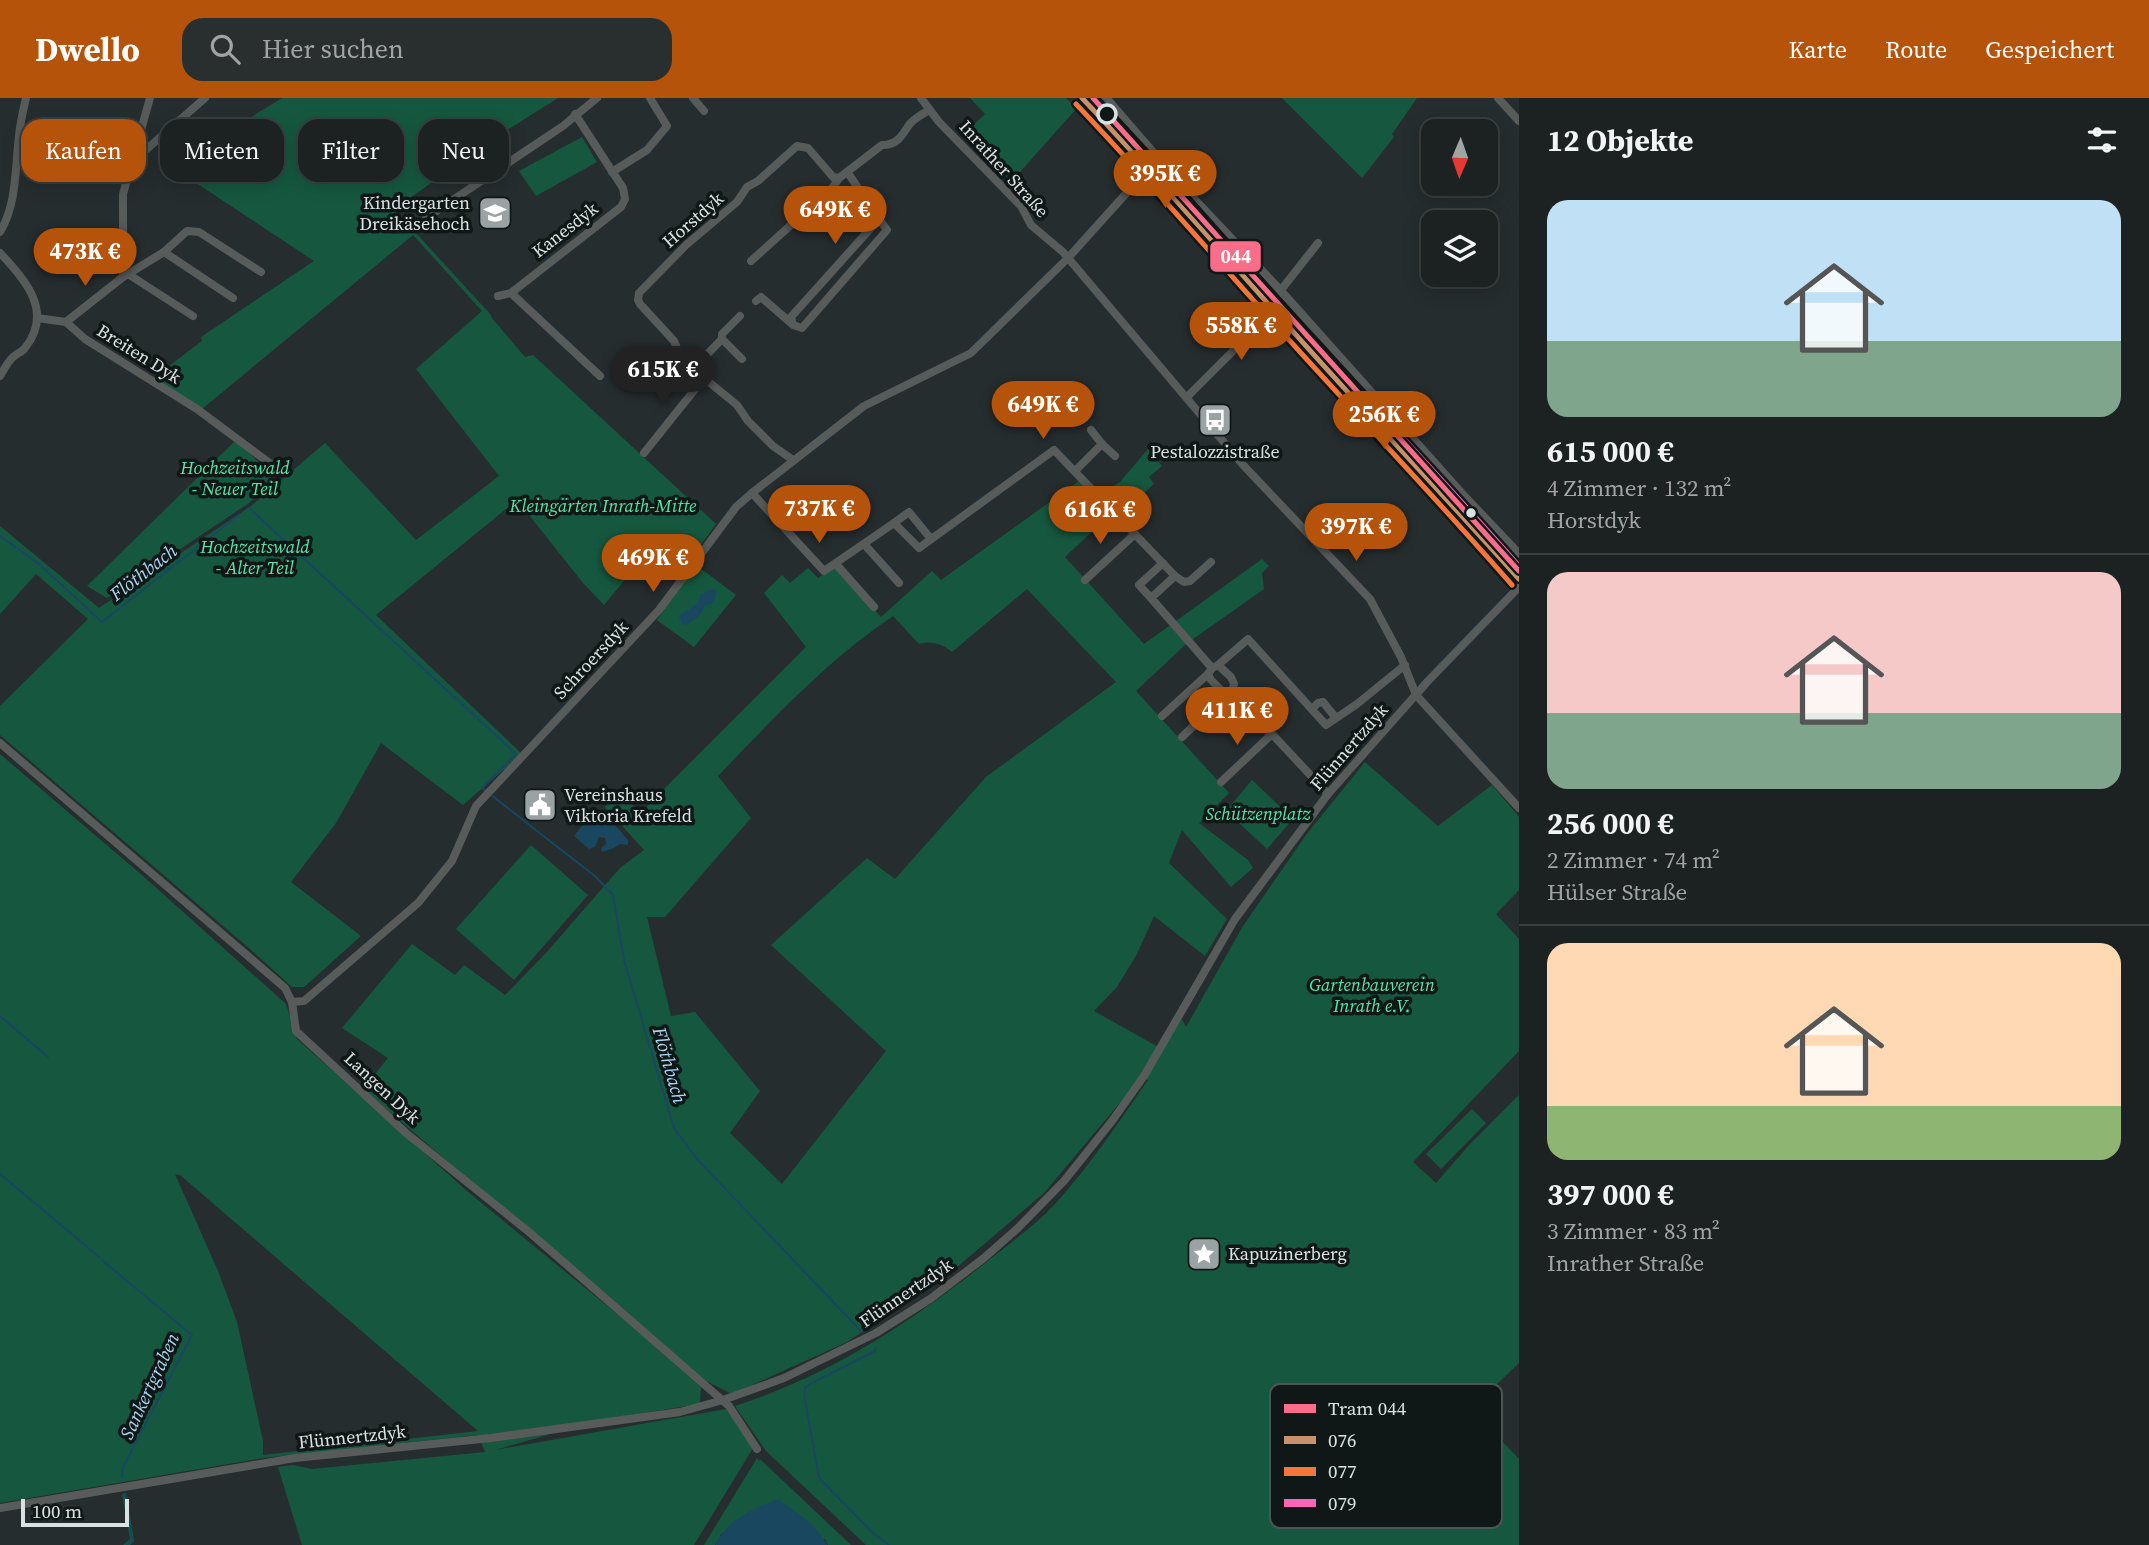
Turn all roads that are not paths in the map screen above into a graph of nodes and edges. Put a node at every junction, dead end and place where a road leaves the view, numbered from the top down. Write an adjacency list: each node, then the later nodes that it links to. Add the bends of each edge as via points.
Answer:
1 (26, 98): 24 (street, via 13,192)
2 (150, 98): 14 (street)
3 (205, 98): 16 (street)
4 (597, 98): 13 (street)
5 (650, 98): 18 (street, via 667,126 647,150)
6 (694, 98): 12 (street)
7 (920, 98): 11 (street, Inrather Straße)
8 (1082, 98): 17 (street)
9 (1105, 98): 34 (street)
10 (1498, 98): 15 (street)
11 (929, 110): 19 (street, via 891,145 882,145); 28 (street, Inrather Straße, via 1021,206 1031,225)
12 (704, 111)
13 (575, 114): 18 (street, Kanesdyk); 22 (street)
14 (144, 119)
15 (1519, 121)
16 (146, 150)
17 (1149, 168): 28 (street); 39 (street)
18 (612, 172): 35 (street, Kanesdyk, via 625,199 621,207)
19 (848, 173): 20 (street); 23 (street)
20 (839, 178): 29 (street); 47 (street, Horstdyk, via 808,148 797,146 747,187 737,202 643,288 640,304)
21 (125, 182): 32 (street, via 121,208)
22 (426, 218)
23 (879, 219): 30 (street); 33 (street, via 887,230)
24 (0, 232)
25 (1318, 243): 34 (street)
26 (164, 252): 31 (street, via 187,231 199,232); 32 (street); 37 (street)
27 (0, 253): 42 (street, via 24,278)
28 (1068, 258): 51 (street, Inrather Straße); 56 (street, Schroersdyk, via 971,353 864,406)
29 (751, 261)
30 (835, 268): 33 (street); 44 (street, via 791,317)
31 (261, 272)
32 (126, 276): 40 (street); 43 (street)
33 (846, 278): 44 (street, via 802,328)
34 (1280, 290): 39 (street); 64 (street)
35 (511, 293): 36 (street, Kanesdyk); 49 (street)
36 (498, 296)
37 (233, 298)
38 (756, 301): 44 (street, via 761,297)
39 (1270, 304): 51 (street, via 1232,352); 69 (street)
40 (193, 316)
41 (740, 316): 45 (street)
42 (37, 318): 43 (street); 48 (street, via 25,349 10,360)
43 (66, 322): 58 (street, Breiten Dyk)
44 (793, 325)
45 (722, 339): 46 (street); 47 (street)
46 (742, 359)
47 (694, 368): 50 (street, Horstdyk)
48 (0, 376)
49 (600, 376)
50 (704, 378): 54 (street); 56 (street, Horstdyk)
51 (1187, 397): 75 (street, Inrather Straße, via 1244,466 1370,599)
52 (1091, 430): 53 (street)
53 (1102, 444): 55 (street); 57 (street)
54 (643, 453)
55 (1115, 456)
56 (793, 460): 59 (street, Schroersdyk)
57 (1075, 471): 61 (street); 62 (street, via 1054,450)
58 (283, 473)
59 (752, 493): 67 (street, via 824,571); 86 (street, Schroersdyk, via 736,507 659,610 475,806 453,861 418,904 304,1001)
60 (894, 523): 62 (street, via 919,548); 62 (street, via 909,512); 63 (street)
61 (1135, 534): 65 (street); 70 (street)
62 (931, 539)
63 (864, 544): 67 (street); 71 (street)
64 (1519, 555)
65 (1163, 562): 68 (street); 73 (street, via 1139,585)
66 (1211, 562): 68 (street, via 1190,581)
67 (836, 564): 74 (street)
68 (1175, 576): 73 (street)
69 (1519, 579)
70 (1086, 580)
71 (900, 583)
72 (1519, 587): 78 (street, Flünnertzdyk)
73 (1151, 598): 76 (street)
74 (874, 607)
75 (1405, 665): 76 (street, via 1326,724 1248,639); 78 (street, Inrather Straße)
76 (1213, 669): 77 (street, via 1211,680); 77 (street, via 1231,677 1234,684); 79 (street)
77 (1229, 693): 80 (street); 81 (street)
78 (1416, 695): 84 (street, Flünnertzdyk); 85 (street, Inrather Straße)
79 (1162, 716)
80 (1272, 734): 83 (street); 84 (street)
81 (1182, 737)
82 (0, 743): 86 (street, Langen Dyk, via 285,988)
83 (1220, 782)
84 (1328, 794): 87 (street, Flünnertzdyk, via 1235,919 1144,1076 1049,1197 984,1258 904,1317 818,1363)
85 (1519, 808)
86 (292, 1002): 87 (street, Langen Dyk, via 296,1031 406,1133)
87 (723, 1400): 88 (street, Langen Dyk); 89 (street, Flünnertzdyk, via 680,1412 504,1436 295,1458)
88 (757, 1449)
89 (0, 1508)

